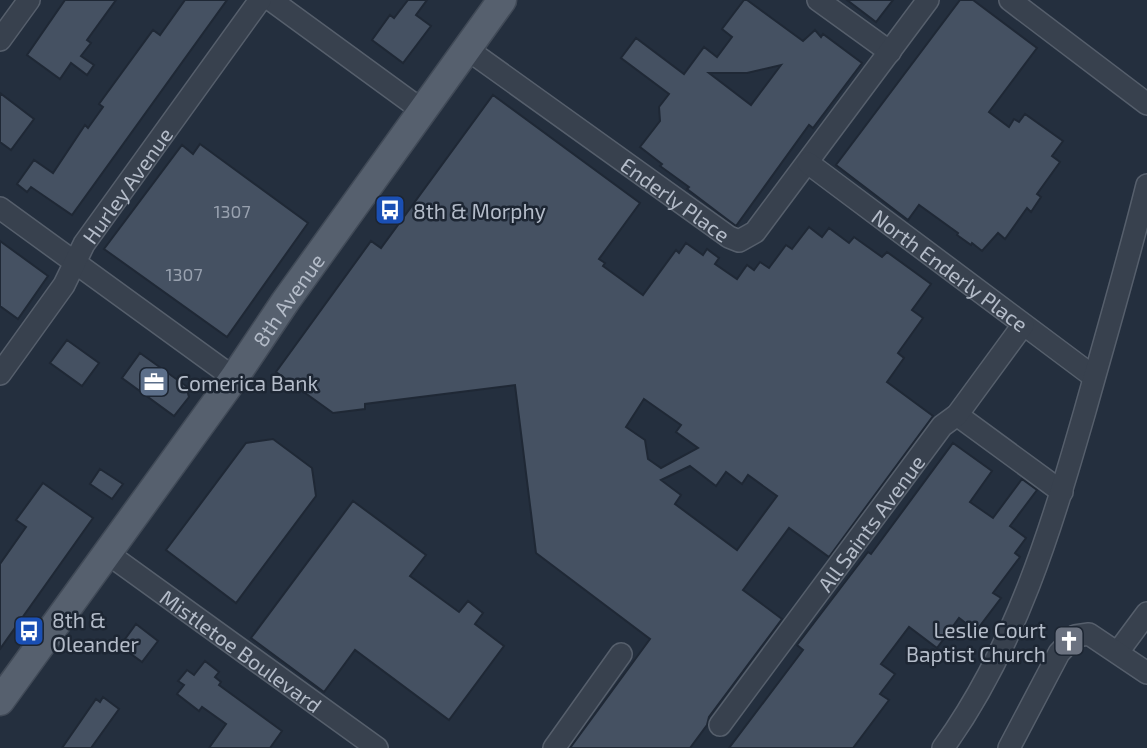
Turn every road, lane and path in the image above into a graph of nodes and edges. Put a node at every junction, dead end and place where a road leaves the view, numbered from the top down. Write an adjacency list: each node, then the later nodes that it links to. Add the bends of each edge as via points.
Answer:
1 (29, 0): 8 (street)
2 (260, 0): 16 (street, Hurley Avenue, via 84,244)
3 (271, 0): 12 (street)
4 (818, 0): 10 (street)
5 (928, 0): 10 (street, Enderly Place)
6 (1010, 0): 11 (street)
7 (498, 2): 9 (main road, 8th Avenue)
8 (0, 40)
9 (467, 49): 12 (main road, 8th Avenue); 13 (street, Enderly Place, via 739,241 755,232)
10 (890, 52): 13 (street, Enderly Place)
11 (1147, 104)
12 (423, 111): 20 (main road, 8th Avenue)
13 (808, 163): 17 (street, North Enderly Place)
14 (1147, 185): 19 (street)
15 (0, 208): 16 (street)
16 (76, 263): 18 (street, Hurley Avenue); 20 (street)
17 (1023, 325): 19 (street, North Enderly Place); 21 (street, All Saints Avenue)
18 (0, 374)
19 (1094, 377): 22 (street)
20 (234, 378): 23 (main road, 8th Avenue)
21 (957, 415): 22 (street); 29 (street, All Saints Avenue, via 942,426)
22 (1062, 492): 32 (street, via 1034,576 994,666)
23 (107, 553): 28 (main road, 8th Avenue); 30 (street, Mistletoe Boulevard)
24 (1147, 613): 25 (street)
25 (1118, 652): 27 (street); 33 (street, via 1089,634 1068,641)
26 (621, 654): 31 (street)
27 (1147, 673)
28 (0, 701)
29 (720, 725)
30 (377, 748)
31 (554, 748)
32 (943, 748)
33 (1009, 748)

